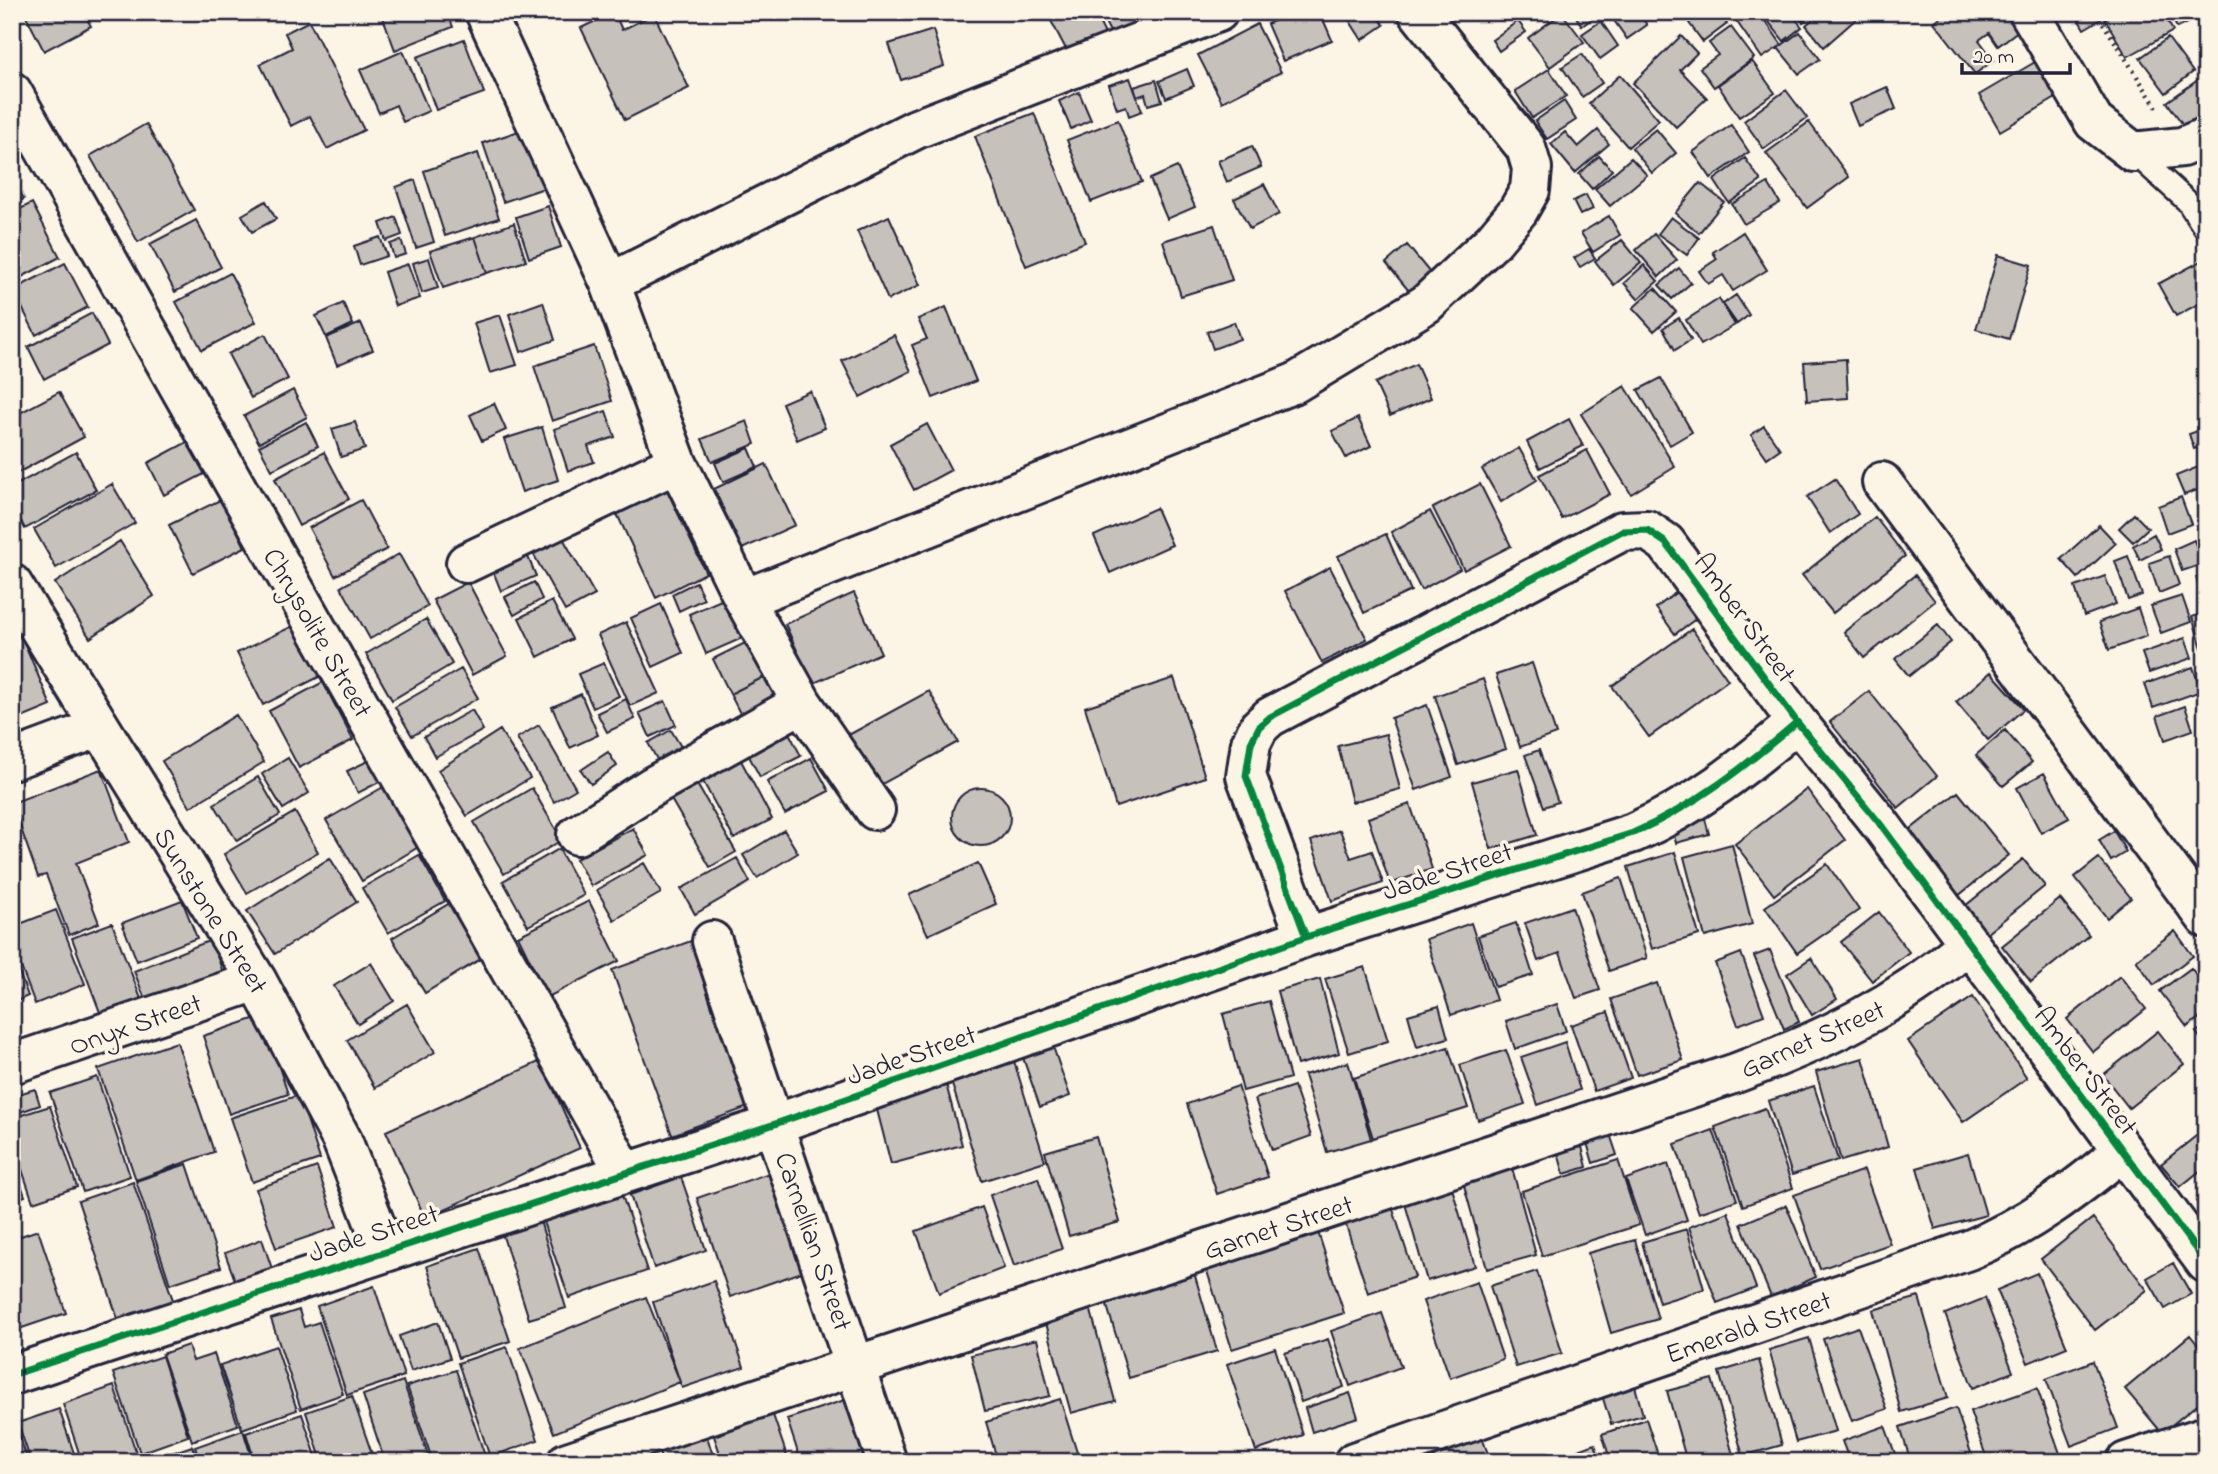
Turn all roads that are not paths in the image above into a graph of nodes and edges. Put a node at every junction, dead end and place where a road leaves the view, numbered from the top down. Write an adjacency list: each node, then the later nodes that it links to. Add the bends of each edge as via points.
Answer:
1 (485, 12): 9 (street)
2 (1218, 12): 9 (street, via 916,129)
3 (1418, 12): 14 (street, via 1526,148 1532,168 1530,190 1518,211 1426,304 1295,383)
4 (2029, 12): 7 (street, via 2094,122)
5 (12, 92): 29 (street, Chrysolite Street)
6 (2194, 142): 7 (street)
7 (2133, 152): 8 (lane, via 2187,201)
8 (2206, 230)
9 (610, 283): 10 (street)
10 (677, 463): 12 (street); 14 (street)
11 (1882, 482): 21 (street)
12 (466, 563)
13 (12, 584): 17 (street, Sunstone Street)
14 (744, 599): 15 (street)
15 (802, 703): 19 (street); 20 (street, via 653,786)
16 (1797, 722): 22 (street, Jade Street, via 1707,794 1633,833); 22 (street, Amber Street, via 1666,543 1647,530 1622,531 1270,717 1259,727 1251,743 1247,776); 24 (street, Amber Street, via 1881,825)
17 (98, 728): 18 (street); 25 (street, Sunstone Street)
18 (12, 760)
19 (874, 810)
20 (577, 835)
21 (2206, 918)
22 (1306, 937): 27 (street, Jade Street)
23 (712, 941): 27 (street, Carnellian Street)
24 (1967, 945): 28 (street, Amber Street); 32 (street, Garnet Street, via 1920,984 1871,1015 1799,1049)
25 (257, 981): 26 (street, Onyx Street); 30 (street, Sunstone Street, via 342,1140)
26 (12, 1064)
27 (775, 1124): 29 (street, Jade Street); 32 (street, Carnellian Street)
28 (2122, 1151): 31 (street, Amber Street); 37 (street, Emerald Street, via 2042,1214 1969,1251)
29 (625, 1171): 30 (street, Jade Street)
30 (385, 1250): 33 (street, Jade Street)
31 (2206, 1263)
32 (857, 1367): 35 (street, Garnet Street); 36 (street, Carnellian Street)
33 (12, 1375)
34 (2206, 1436): 38 (street)
35 (567, 1462)
36 (887, 1462)
37 (1354, 1462)
38 (2126, 1462)

